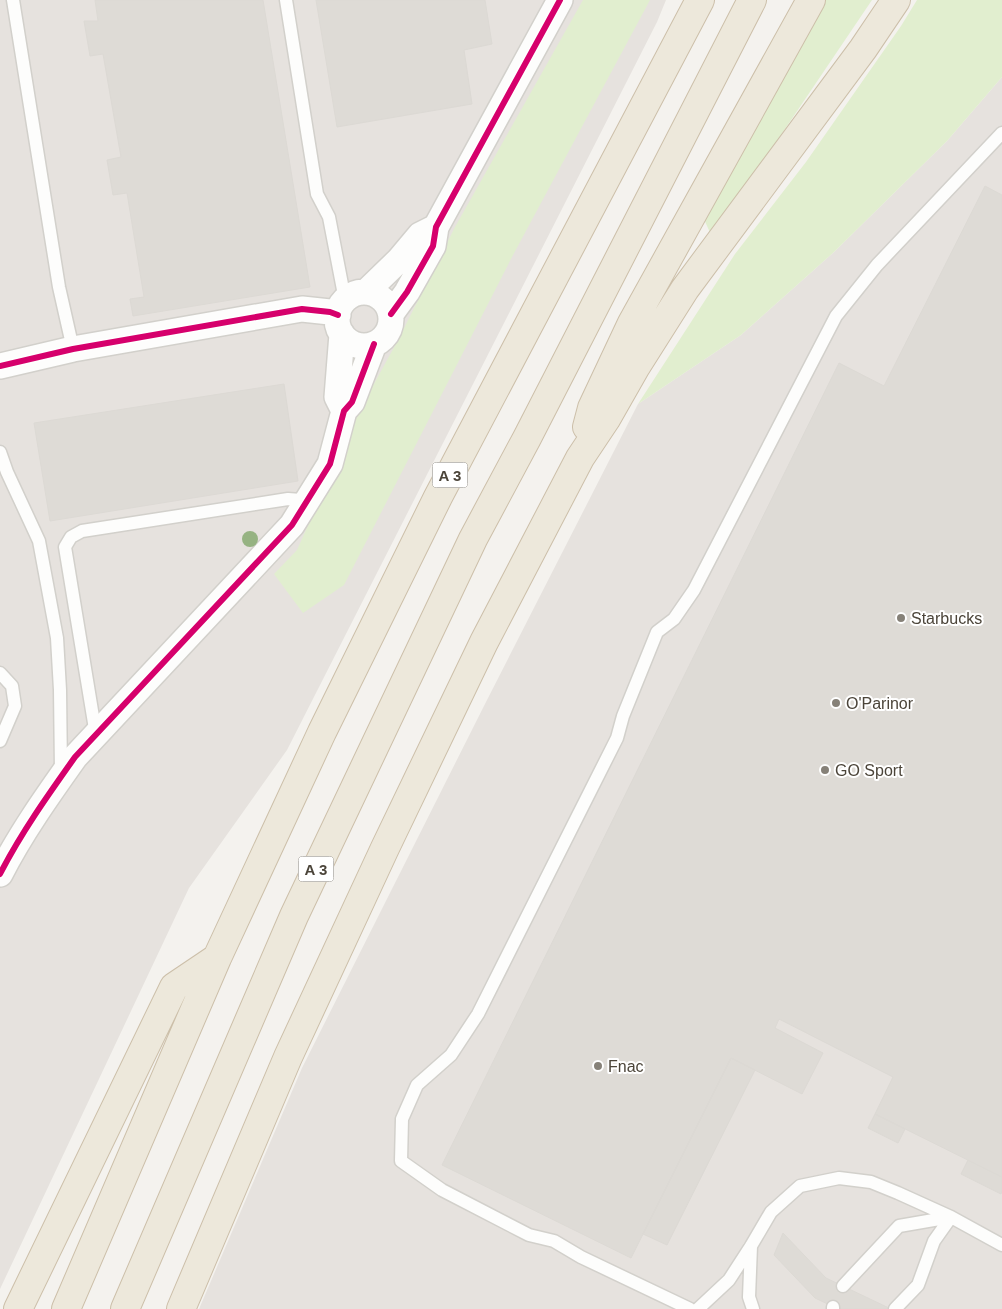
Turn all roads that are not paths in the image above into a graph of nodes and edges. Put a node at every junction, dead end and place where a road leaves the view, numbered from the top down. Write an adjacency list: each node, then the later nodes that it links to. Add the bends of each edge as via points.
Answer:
1 (13, 0): 13 (lane, via 59,286)
2 (286, 0): 10 (lane, via 317,194 329,217)
3 (560, 0): 9 (street)
4 (700, 0): 24 (highway, A 3, via 434,505 322,732)
5 (752, 0): 31 (highway, A 3, via 473,539 294,916)
6 (812, 0): 17 (highway, via 632,323 592,408)
7 (896, 0): 17 (highway, via 685,289)
8 (1002, 133): 33 (lane, via 877,265 836,316 694,590 674,619 657,632 623,716 618,738 478,1014 451,1055 418,1085 402,1120 401,1161 442,1190 529,1235 554,1241)
9 (436, 227): 10 (street, via 420,235); 11 (street, via 433,246)
10 (348, 310): 11 (street, via 375,294 388,306); 12 (street, via 348,340 356,344); 13 (street, via 330,312 302,308); 15 (street, via 337,398)
11 (391, 314): 12 (street, via 388,332)
12 (374, 344): 15 (street, via 352,402)
13 (73, 349): 14 (street)
14 (0, 366)
15 (344, 411): 18 (street, via 330,464)
16 (0, 452): 22 (lane, via 39,541 57,638)
17 (580, 458): 32 (highway, via 484,642 385,848 288,1058)
18 (306, 503): 20 (street, via 292,526); 20 (lane, via 288,499 82,531 71,537 65,547)
19 (0, 673): 21 (lane, via 12,686 15,706)
20 (96, 735): 22 (street)
21 (0, 741)
22 (61, 776): 23 (street)
23 (0, 874)
24 (217, 958): 29 (highway, via 174,987); 30 (highway, A 3)
25 (951, 1217): 26 (lane); 27 (lane, via 871,1182 839,1178 800,1186 771,1212); 28 (lane, via 899,1226); 36 (lane, via 934,1241 918,1285)
26 (1002, 1245)
27 (751, 1246): 34 (lane, via 729,1280); 35 (lane, via 749,1297)
28 (843, 1286)
29 (18, 1309)
30 (66, 1309)
31 (125, 1309)
32 (181, 1309)
33 (690, 1309)
34 (698, 1309)
35 (753, 1309)
36 (896, 1309)

